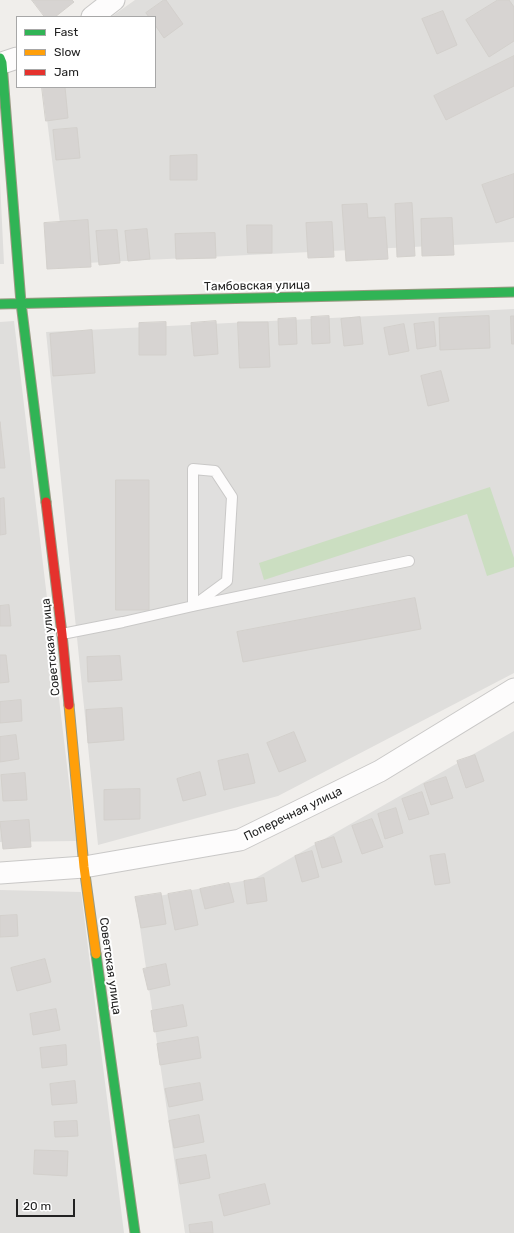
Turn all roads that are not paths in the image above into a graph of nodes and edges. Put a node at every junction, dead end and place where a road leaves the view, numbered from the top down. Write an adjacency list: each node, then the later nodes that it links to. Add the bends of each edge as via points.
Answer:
1 (114, 0): 2 (street)
2 (93, 16)
3 (6, 59): 5 (street, Советская улица)
4 (514, 292): 5 (street, Тамбовская улица)
5 (21, 303): 6 (street, Тамбовская улица); 9 (street, Советская улица)
6 (0, 304)
7 (409, 561): 8 (lane)
8 (193, 606): 8 (lane, via 193,560 193,469 215,471 232,498 227,581); 9 (lane)
9 (62, 634): 11 (street, Советская улица)
10 (514, 689): 11 (street, Поперечная улица, via 380,771 240,840)
11 (84, 867): 12 (street, Поперечная улица); 13 (street, Советская улица)
12 (0, 873)
13 (135, 1233)

